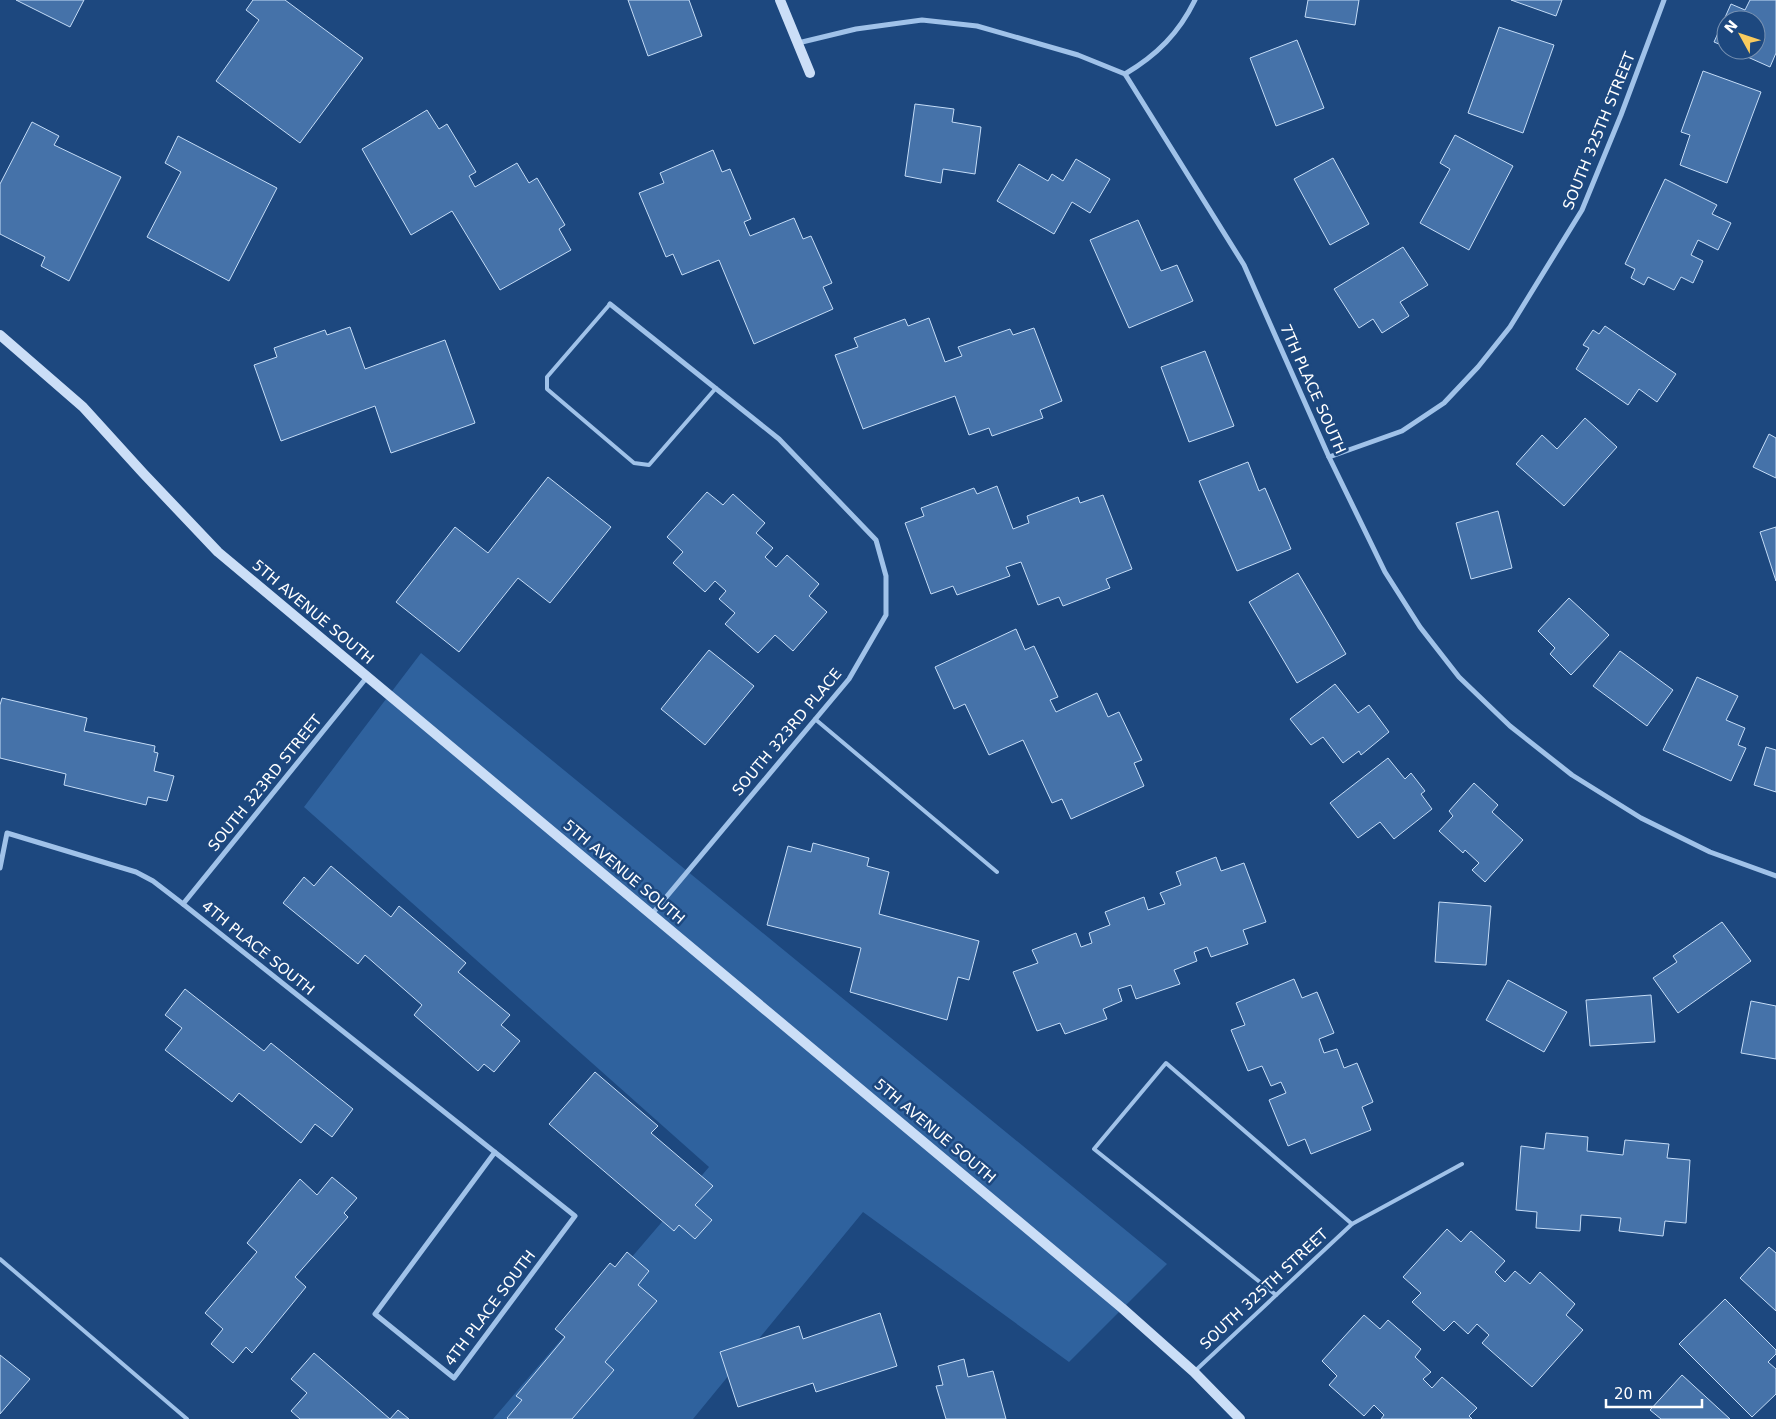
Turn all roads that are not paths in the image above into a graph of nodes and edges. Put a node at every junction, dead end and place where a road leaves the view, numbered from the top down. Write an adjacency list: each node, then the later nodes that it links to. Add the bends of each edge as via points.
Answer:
1 (780, 0): 4 (street)
2 (1195, 0): 6 (street, via 1167,42 1146,62)
3 (1664, 0): 10 (street, SOUTH 325TH STREET, via 1622,115 1582,210 1510,327 1444,403 1402,431)
4 (798, 44): 5 (street); 6 (street, via 856,29 922,20 977,26 1078,55)
5 (810, 72)
6 (1125, 74): 10 (street, 7TH PLACE SOUTH, via 1244,265)
7 (610, 304): 9 (street, SOUTH 323RD PLACE); 9 (lane, via 548,376 547,389 634,463 649,465)
8 (0, 335): 11 (street, 5TH AVENUE SOUTH, via 83,407 218,552)
9 (716, 388): 12 (street, SOUTH 323RD PLACE, via 779,439 876,540 886,576 886,615 849,679)
10 (1329, 457): 15 (street, 7TH PLACE SOUTH, via 1385,572 1420,627 1459,677 1510,726 1572,774 1642,818 1710,852)
11 (367, 677): 16 (street, SOUTH 323RD STREET); 17 (street, 5TH AVENUE SOUTH)
12 (816, 719): 14 (lane); 17 (street, SOUTH 323RD PLACE)
13 (0, 868): 16 (street, 4TH PLACE SOUTH, via 7,833 136,872)
14 (998, 872)
15 (1776, 876)
16 (183, 904): 18 (street, 4TH PLACE SOUTH)
17 (652, 914): 23 (street, 5TH AVENUE SOUTH)
18 (495, 1152): 18 (street, 4TH PLACE SOUTH, via 575,1216 454,1378 375,1314)
19 (1462, 1164): 20 (lane, SOUTH 325TH STREET)
20 (1352, 1224): 22 (lane, SOUTH 325TH STREET); 22 (lane, via 1166,1063 1094,1149)
21 (0, 1259): 24 (lane)
22 (1276, 1295): 23 (lane, SOUTH 325TH STREET)
23 (1194, 1372): 25 (street, 5TH AVENUE SOUTH)
24 (187, 1419)
25 (1240, 1419)

